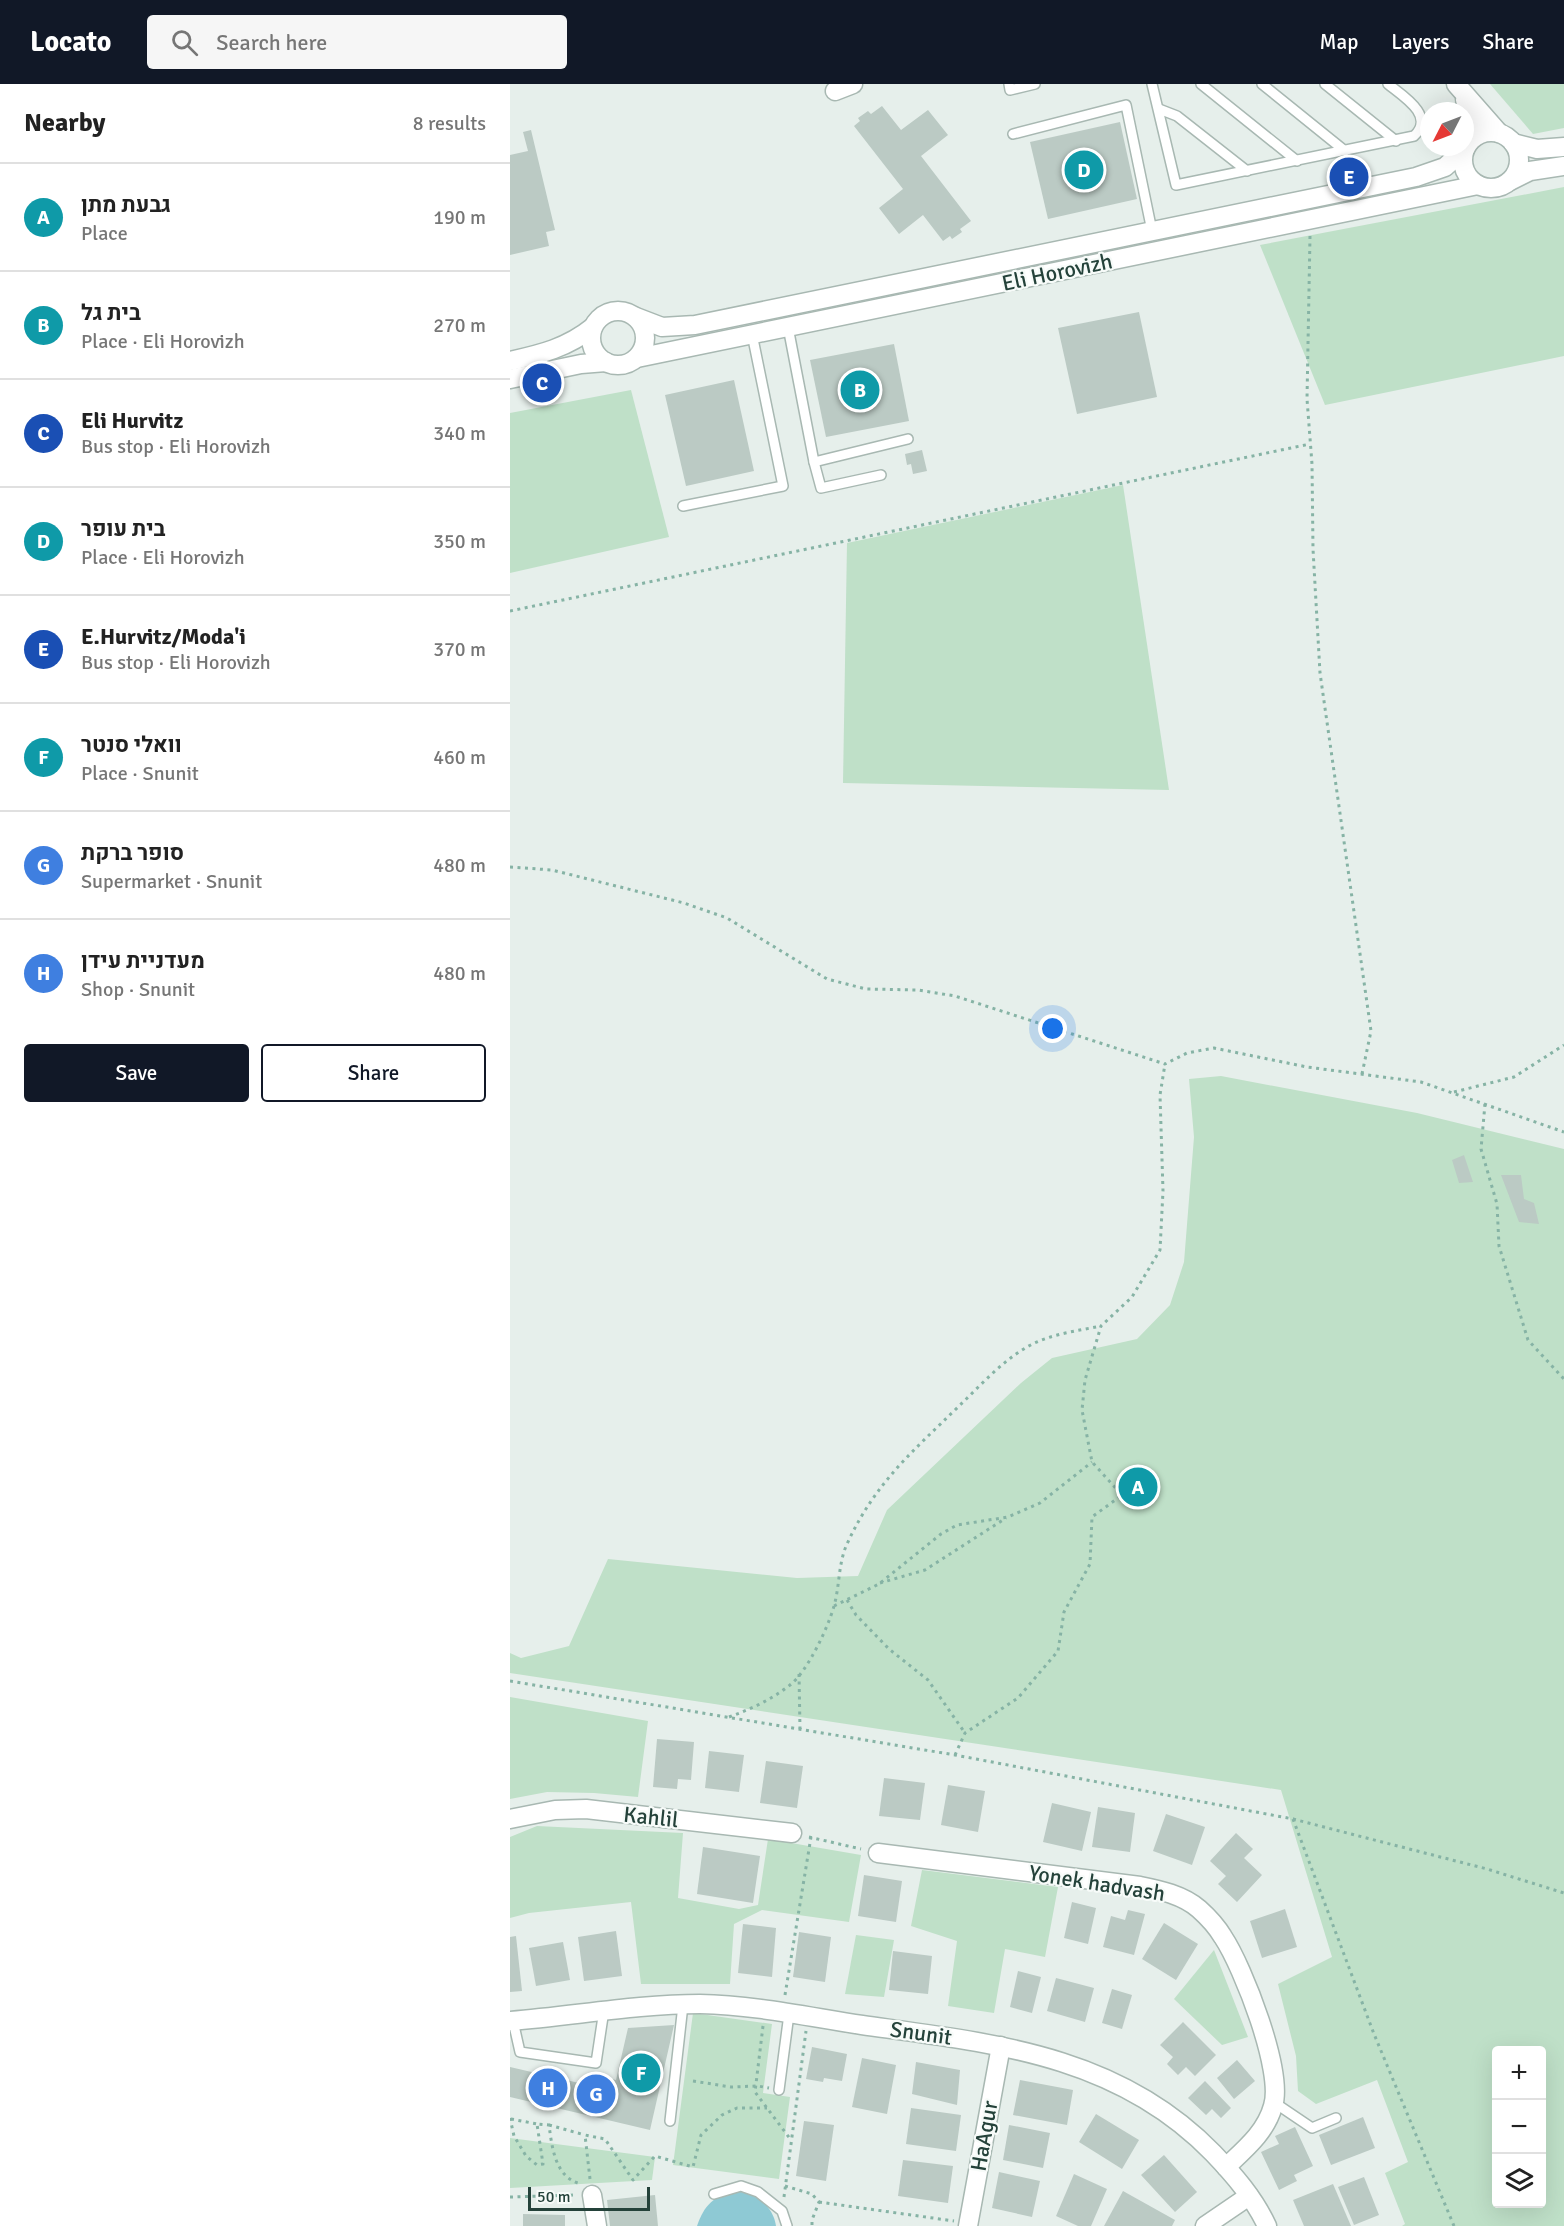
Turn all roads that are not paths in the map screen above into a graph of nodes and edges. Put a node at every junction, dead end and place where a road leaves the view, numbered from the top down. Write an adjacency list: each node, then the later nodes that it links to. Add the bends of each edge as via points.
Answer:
1 (1009, 84): 2 (lane, via 1010,90)
2 (1035, 84)
3 (1152, 84): 10 (lane)
4 (1201, 84): 19 (lane)
5 (1263, 84): 16 (lane)
6 (1325, 84): 14 (lane)
7 (1388, 84): 14 (lane, via 1416,108 1422,123 1414,136)
8 (1459, 88): 9 (street); 12 (street)
9 (1465, 102)
10 (1159, 109): 21 (lane, via 1177,116); 21 (lane, via 1176,185)
11 (1013, 134): 24 (lane, via 1126,105)
12 (1506, 138): 13 (street, via 1480,134); 15 (street, via 1537,149); 22 (street, via 1517,150 1518,166)
13 (1474, 139)
14 (1396, 141): 16 (lane)
15 (1564, 147)
16 (1345, 151): 19 (lane)
17 (1456, 156): 24 (street, Eli Horovizh, via 1445,167 1416,177)
18 (1465, 156): 23 (street, via 1464,166)
19 (1297, 161): 21 (lane)
20 (1564, 166): 22 (street, via 1530,171)
21 (1247, 171)
22 (1510, 181): 23 (street, via 1495,188)
23 (1478, 185): 27 (street, Eli Horovizh)
24 (1152, 231): 25 (street, Eli Horovizh, via 695,325 662,327)
25 (636, 317): 26 (street, via 614,311); 29 (street, via 646,338)
26 (593, 327): 30 (street, via 563,347); 31 (street, via 592,345)
27 (788, 327): 28 (street, Eli Horovizh); 34 (lane)
28 (752, 334): 29 (street, Eli Horovizh); 36 (lane, via 783,486)
29 (637, 358): 31 (street, via 622,365)
30 (510, 361)
31 (606, 362): 32 (street)
32 (510, 379)
33 (908, 439): 34 (lane)
34 (814, 462): 35 (lane, via 821,488)
35 (881, 475)
36 (683, 506)
37 (510, 1819): 38 (street, Kahlil, via 555,1810 586,1809)
38 (792, 1833)
39 (878, 1853): 46 (street, Yonek hadvash, via 1140,1886 1168,1892 1198,1908 1224,1937 1239,1969 1269,2046)
40 (683, 2005): 41 (street, Snunit); 42 (street, Snunit, via 732,2006); 48 (lane)
41 (604, 2010): 43 (street, Snunit); 43 (lane, via 596,2062 520,2052)
42 (798, 2016): 44 (street, Snunit); 45 (lane)
43 (512, 2021)
44 (1001, 2046): 49 (street, Snunit, via 1098,2074 1169,2115 1199,2138); 53 (street, HaAgur)
45 (779, 2090)
46 (1275, 2103): 47 (lane, via 1312,2128); 49 (street, Yonek hadvash, via 1264,2127)
47 (1336, 2118)
48 (670, 2121)
49 (1226, 2167): 52 (street, Snunit)
50 (592, 2191): 54 (street)
51 (714, 2194): 55 (lane, via 741,2186 759,2192 782,2211)
52 (1249, 2196): 56 (street); 57 (street, Snunit)
53 (968, 2224)
54 (597, 2226)
55 (787, 2226)
56 (1205, 2226)
57 (1267, 2226)

